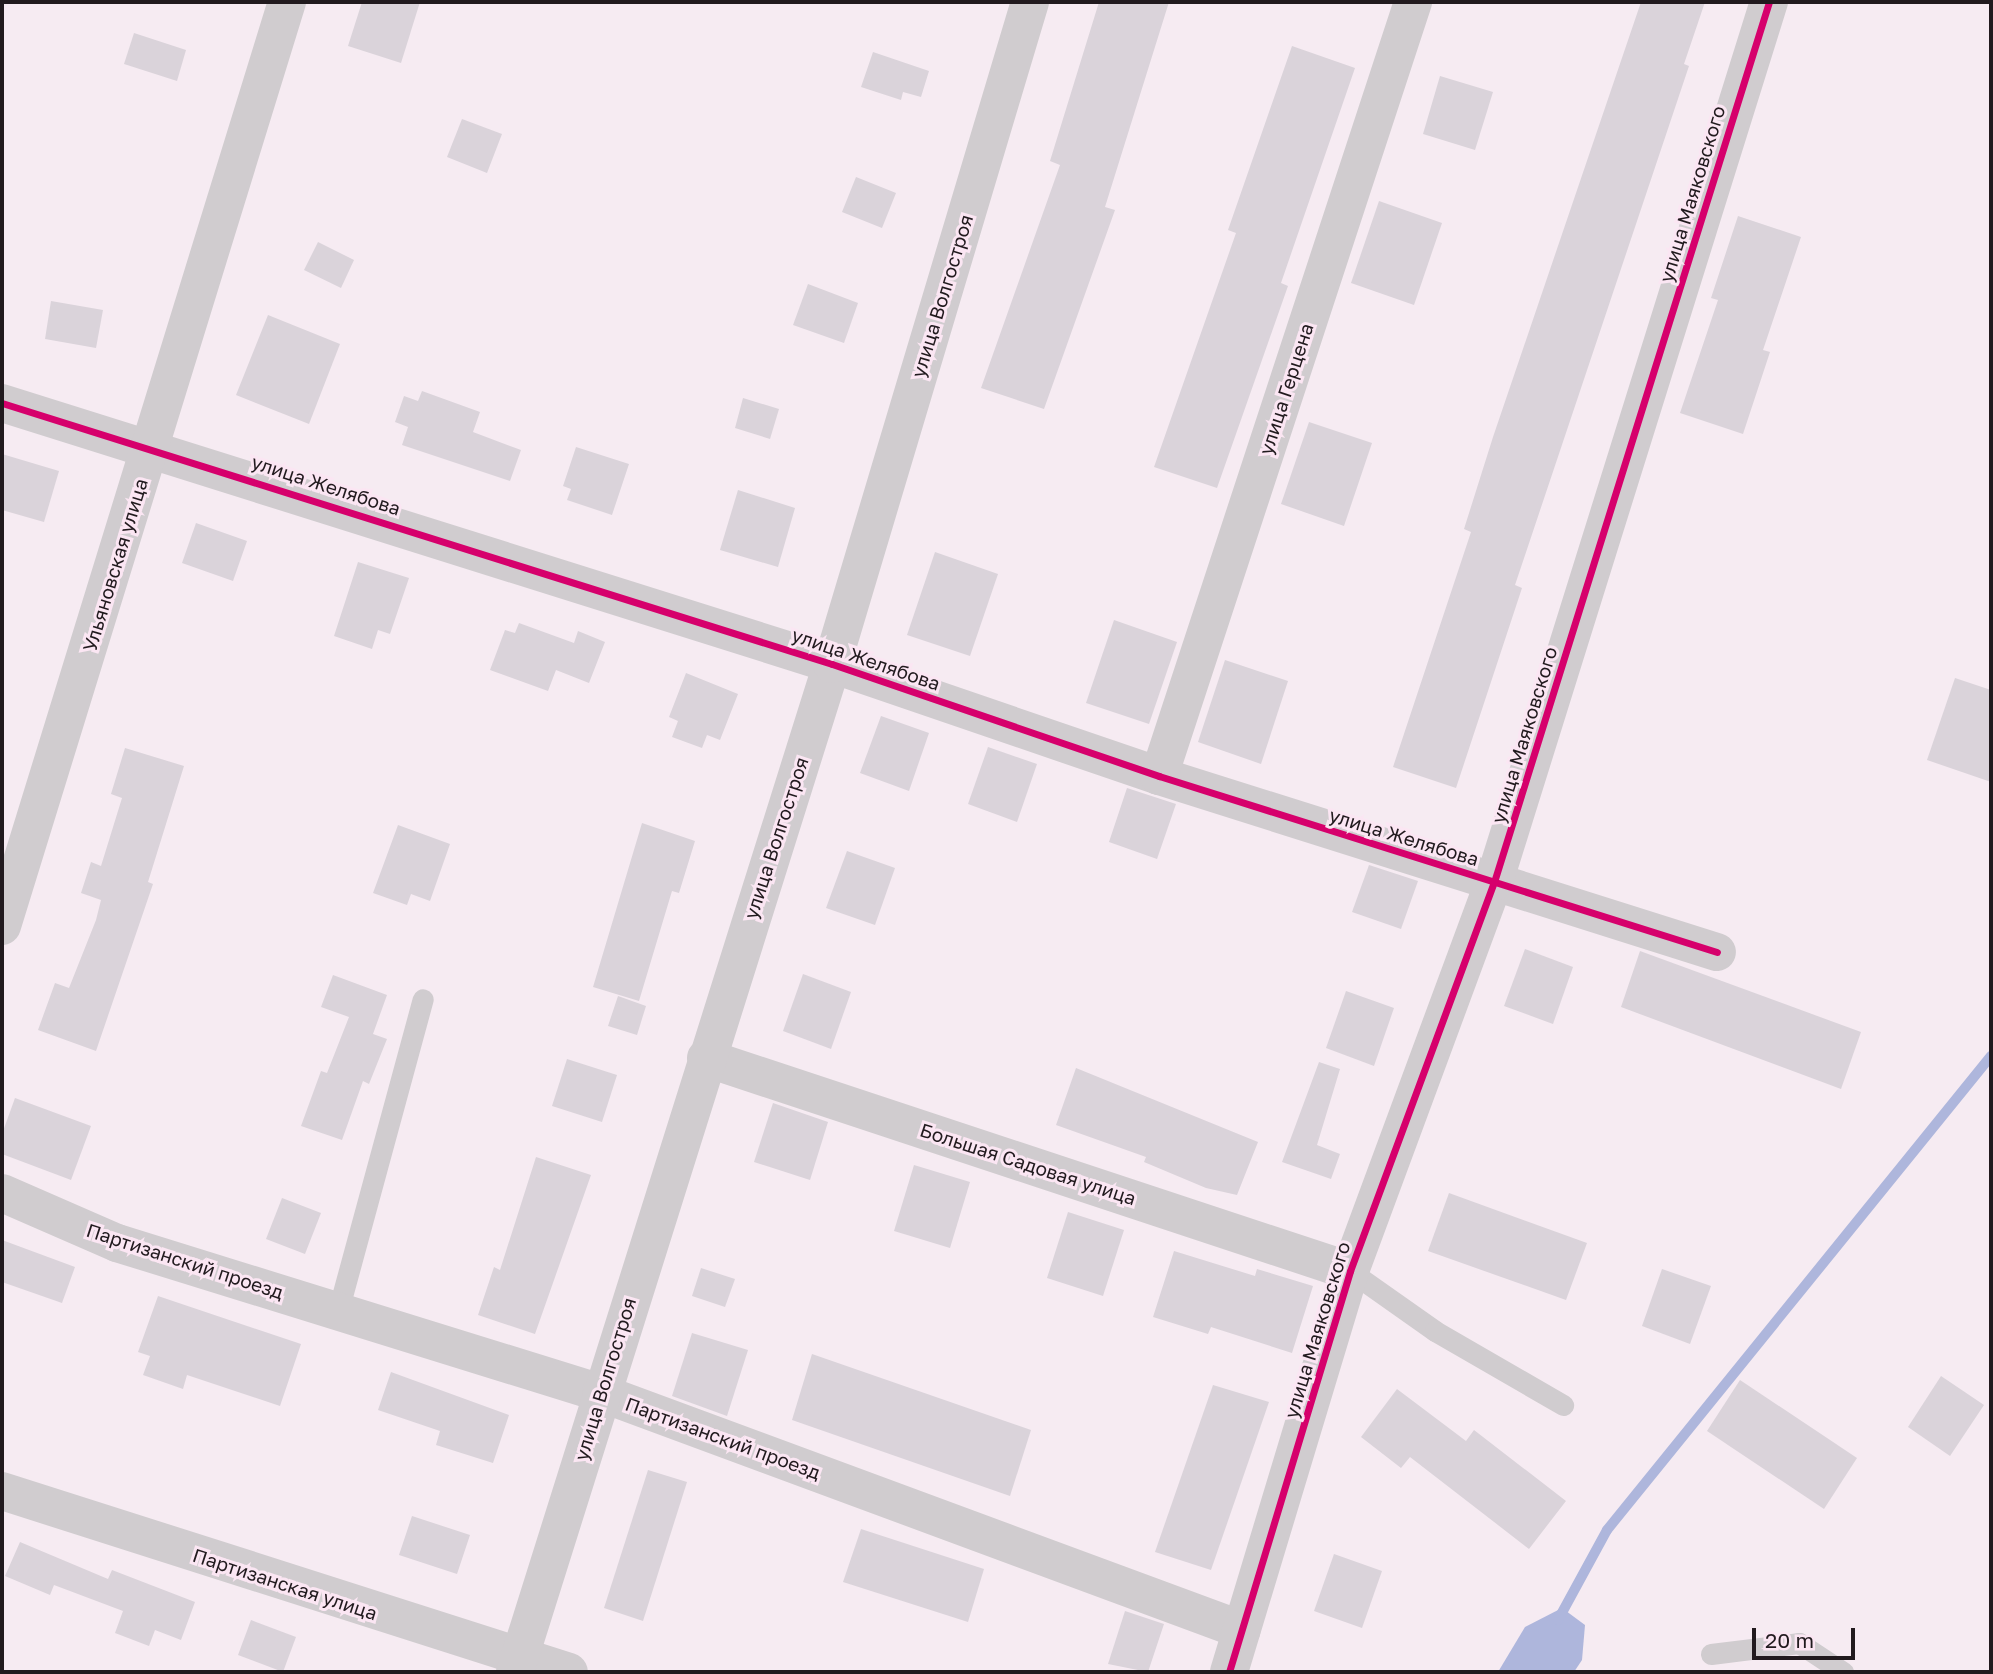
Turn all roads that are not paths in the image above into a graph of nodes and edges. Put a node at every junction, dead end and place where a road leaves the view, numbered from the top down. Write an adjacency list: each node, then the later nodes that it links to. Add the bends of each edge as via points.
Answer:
1 (287, 2): 6 (street, Ульяновская улица)
2 (1030, 2): 7 (street, улица Волгостроя)
3 (1413, 2): 8 (street, улица Герцена)
4 (1769, 2): 9 (street, улица Маяковского)
5 (2, 403): 6 (street, улица Желябова)
6 (153, 446): 7 (street, улица Желябова); 10 (street, Ульяновская улица)
7 (832, 664): 8 (street, улица Желябова); 13 (street, улица Волгостроя)
8 (1159, 776): 9 (street, улица Желябова)
9 (1494, 882): 11 (street, улица Желябова); 15 (street, улица Маяковского)
10 (2, 926)
11 (1717, 952)
12 (423, 999): 16 (lane)
13 (706, 1058): 15 (street, Большая Садовая улица); 17 (street, улица Волгостроя)
14 (2, 1193): 16 (street, Партизанский проезд, via 117,1243)
15 (1350, 1271): 18 (lane, via 1435,1331); 20 (street, улица Маяковского)
16 (338, 1311): 17 (street, Партизанский проезд)
17 (601, 1393): 20 (street, Партизанский проезд); 22 (street, улица Волгостроя)
18 (1563, 1405)
19 (2, 1491): 22 (street, Партизанская улица)
20 (1242, 1630): 24 (street, улица Маяковского)
21 (1712, 1654): 25 (lane, via 1799,1643)
22 (517, 1665): 23 (street, Партизанская улица)
23 (569, 1672)
24 (1229, 1672)
25 (1843, 1672)

